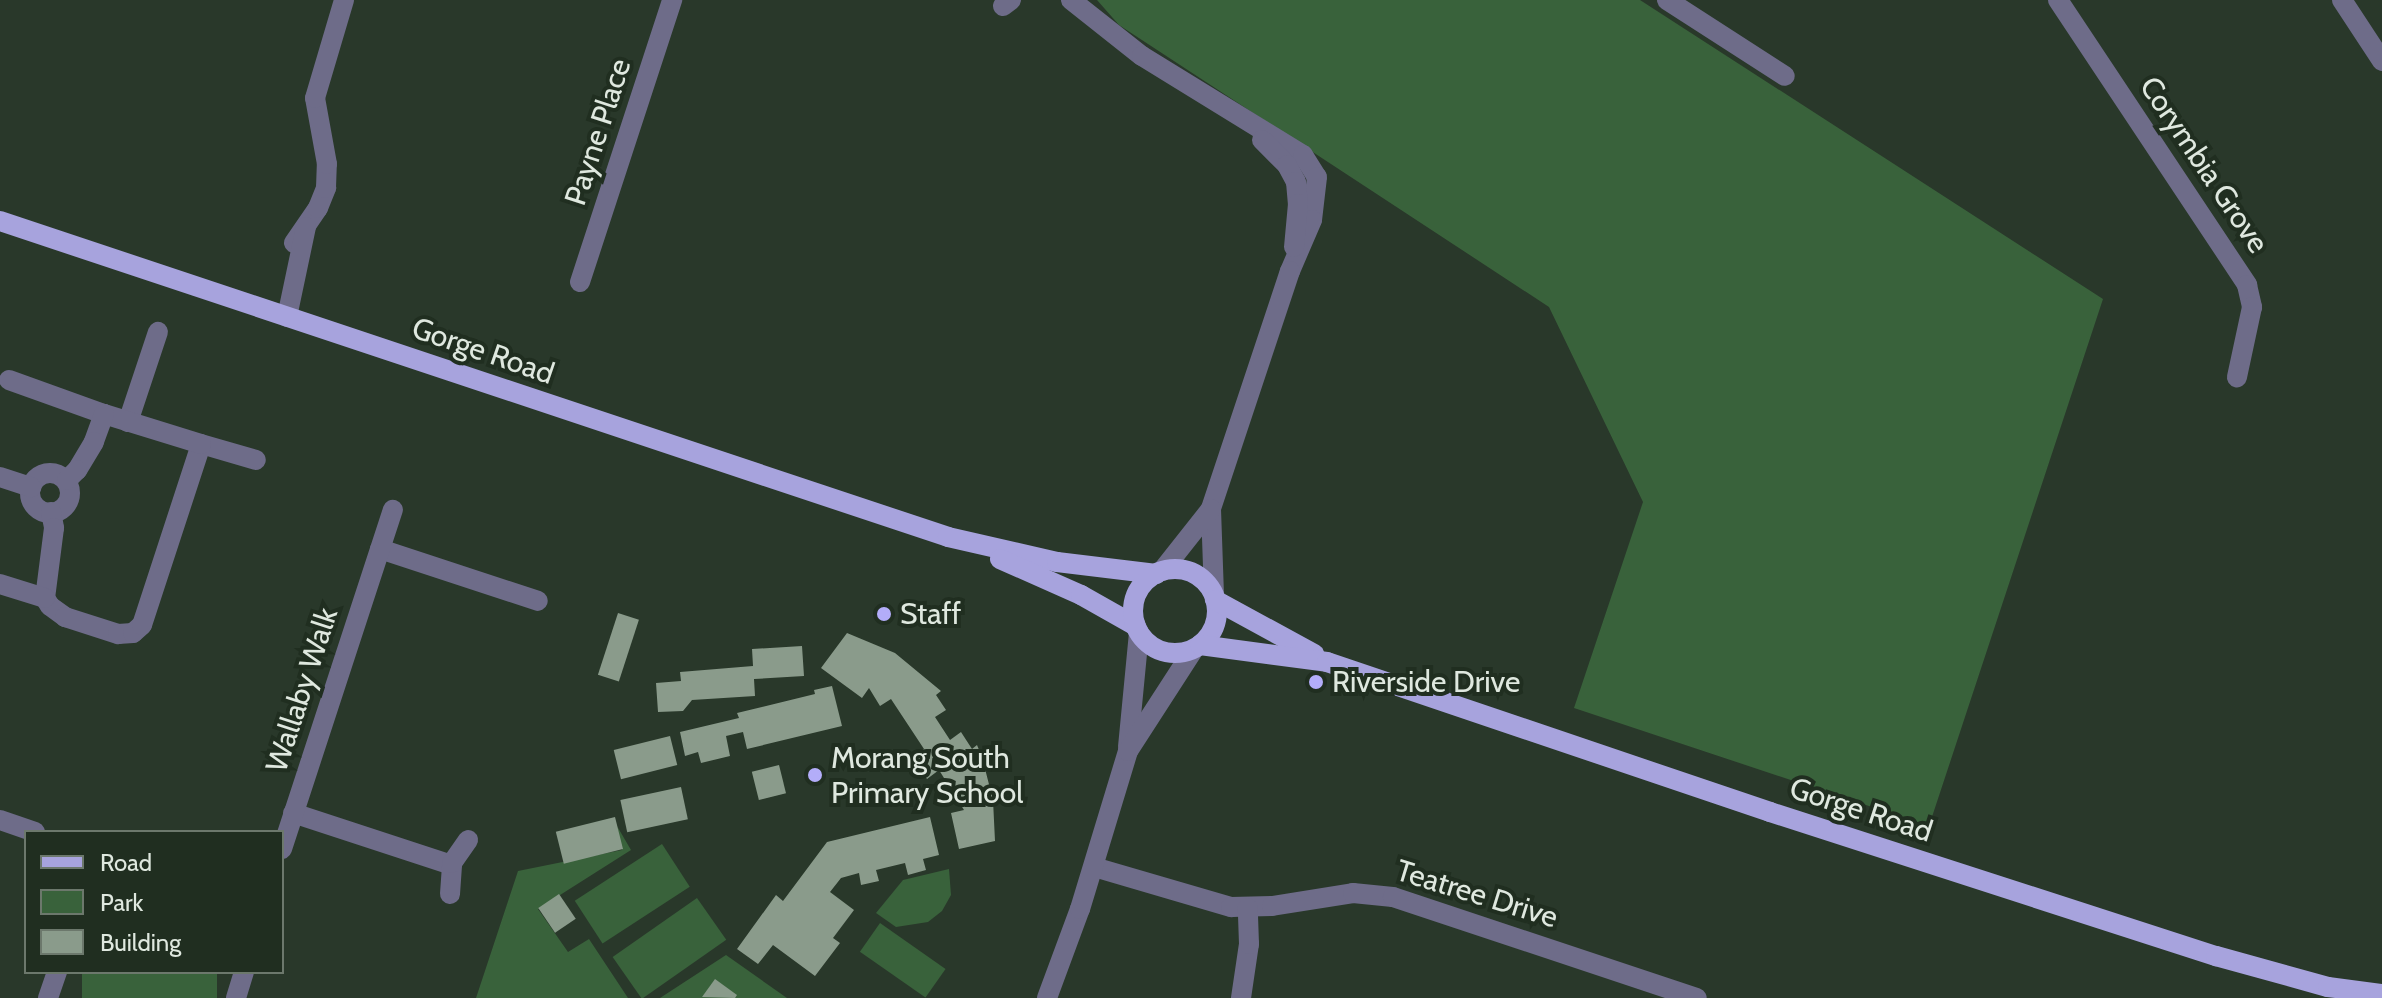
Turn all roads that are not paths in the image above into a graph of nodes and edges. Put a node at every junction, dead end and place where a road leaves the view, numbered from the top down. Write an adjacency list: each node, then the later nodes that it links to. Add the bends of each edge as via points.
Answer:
1 (344, 0): 13 (street, via 315,98 328,181)
2 (672, 0): 16 (street, Payne Place)
3 (1071, 0): 9 (street, via 1142,56)
4 (1667, 0): 8 (street)
5 (2058, 0): 19 (street, Corymbia Grove, via 2249,289 2252,307)
6 (2342, 0): 7 (street)
7 (2380, 55)
8 (1785, 76)
9 (1245, 122): 10 (street, via 1306,158); 11 (street, via 1287,165)
10 (1319, 186): 11 (street); 15 (street, via 1310,227)
11 (1298, 191): 15 (street)
12 (0, 221): 17 (main road, Gorge Road)
13 (307, 225): 14 (street); 17 (street)
14 (294, 243)
15 (1290, 271): 28 (street)
16 (580, 282)
17 (287, 317): 31 (main road, Gorge Road)
18 (158, 332): 22 (street)
19 (2237, 377)
20 (9, 380): 21 (street)
21 (104, 414): 22 (street); 26 (street, via 94,442)
22 (128, 422): 23 (street)
23 (201, 444): 24 (street); 35 (street, via 142,625 133,633 118,634 65,617)
24 (256, 460)
25 (0, 477): 27 (street)
26 (67, 480): 27 (street, via 50,473 37,477); 30 (street, via 70,499)
27 (31, 487): 30 (street, via 36,507)
28 (1211, 509): 33 (street); 36 (street)
29 (393, 510): 32 (street, Wallaby Walk)
30 (51, 512): 35 (street, via 54,528)
31 (948, 537): 33 (main road, Gorge Road, via 1057,562); 38 (main road, Gorge Road, via 1081,595)
32 (380, 549): 37 (street); 42 (street, Wallaby Walk)
33 (1159, 573): 36 (main road, via 1187,571 1208,586); 38 (main road, via 1138,590 1133,614)
34 (0, 584): 35 (street)
35 (45, 598)
36 (1215, 599): 39 (main road, via 1213,630); 40 (main road, Gorge Road)
37 (538, 601)
38 (1137, 630): 39 (main road, via 1169,653); 41 (street)
39 (1197, 647): 40 (main road, Gorge Road); 41 (street)
40 (1327, 662): 53 (main road, Gorge Road, via 2216,956 2328,987)
41 (1128, 751): 48 (street)
42 (293, 813): 46 (street, Wallaby Walk); 47 (street)
43 (0, 820): 44 (street)
44 (29, 830)
45 (468, 840): 47 (street)
46 (284, 842)
47 (452, 865): 49 (street)
48 (1094, 867): 50 (street, Teatree Drive, via 1213,904); 56 (street)
49 (450, 894)
50 (1248, 908): 57 (street); 58 (street, Teatree Drive, via 1353,893 1393,897)
51 (56, 974): 54 (street)
52 (243, 974): 55 (street)
53 (2382, 994)
54 (48, 998)
55 (236, 998)
56 (1047, 998)
57 (1241, 998)
58 (1697, 998)

